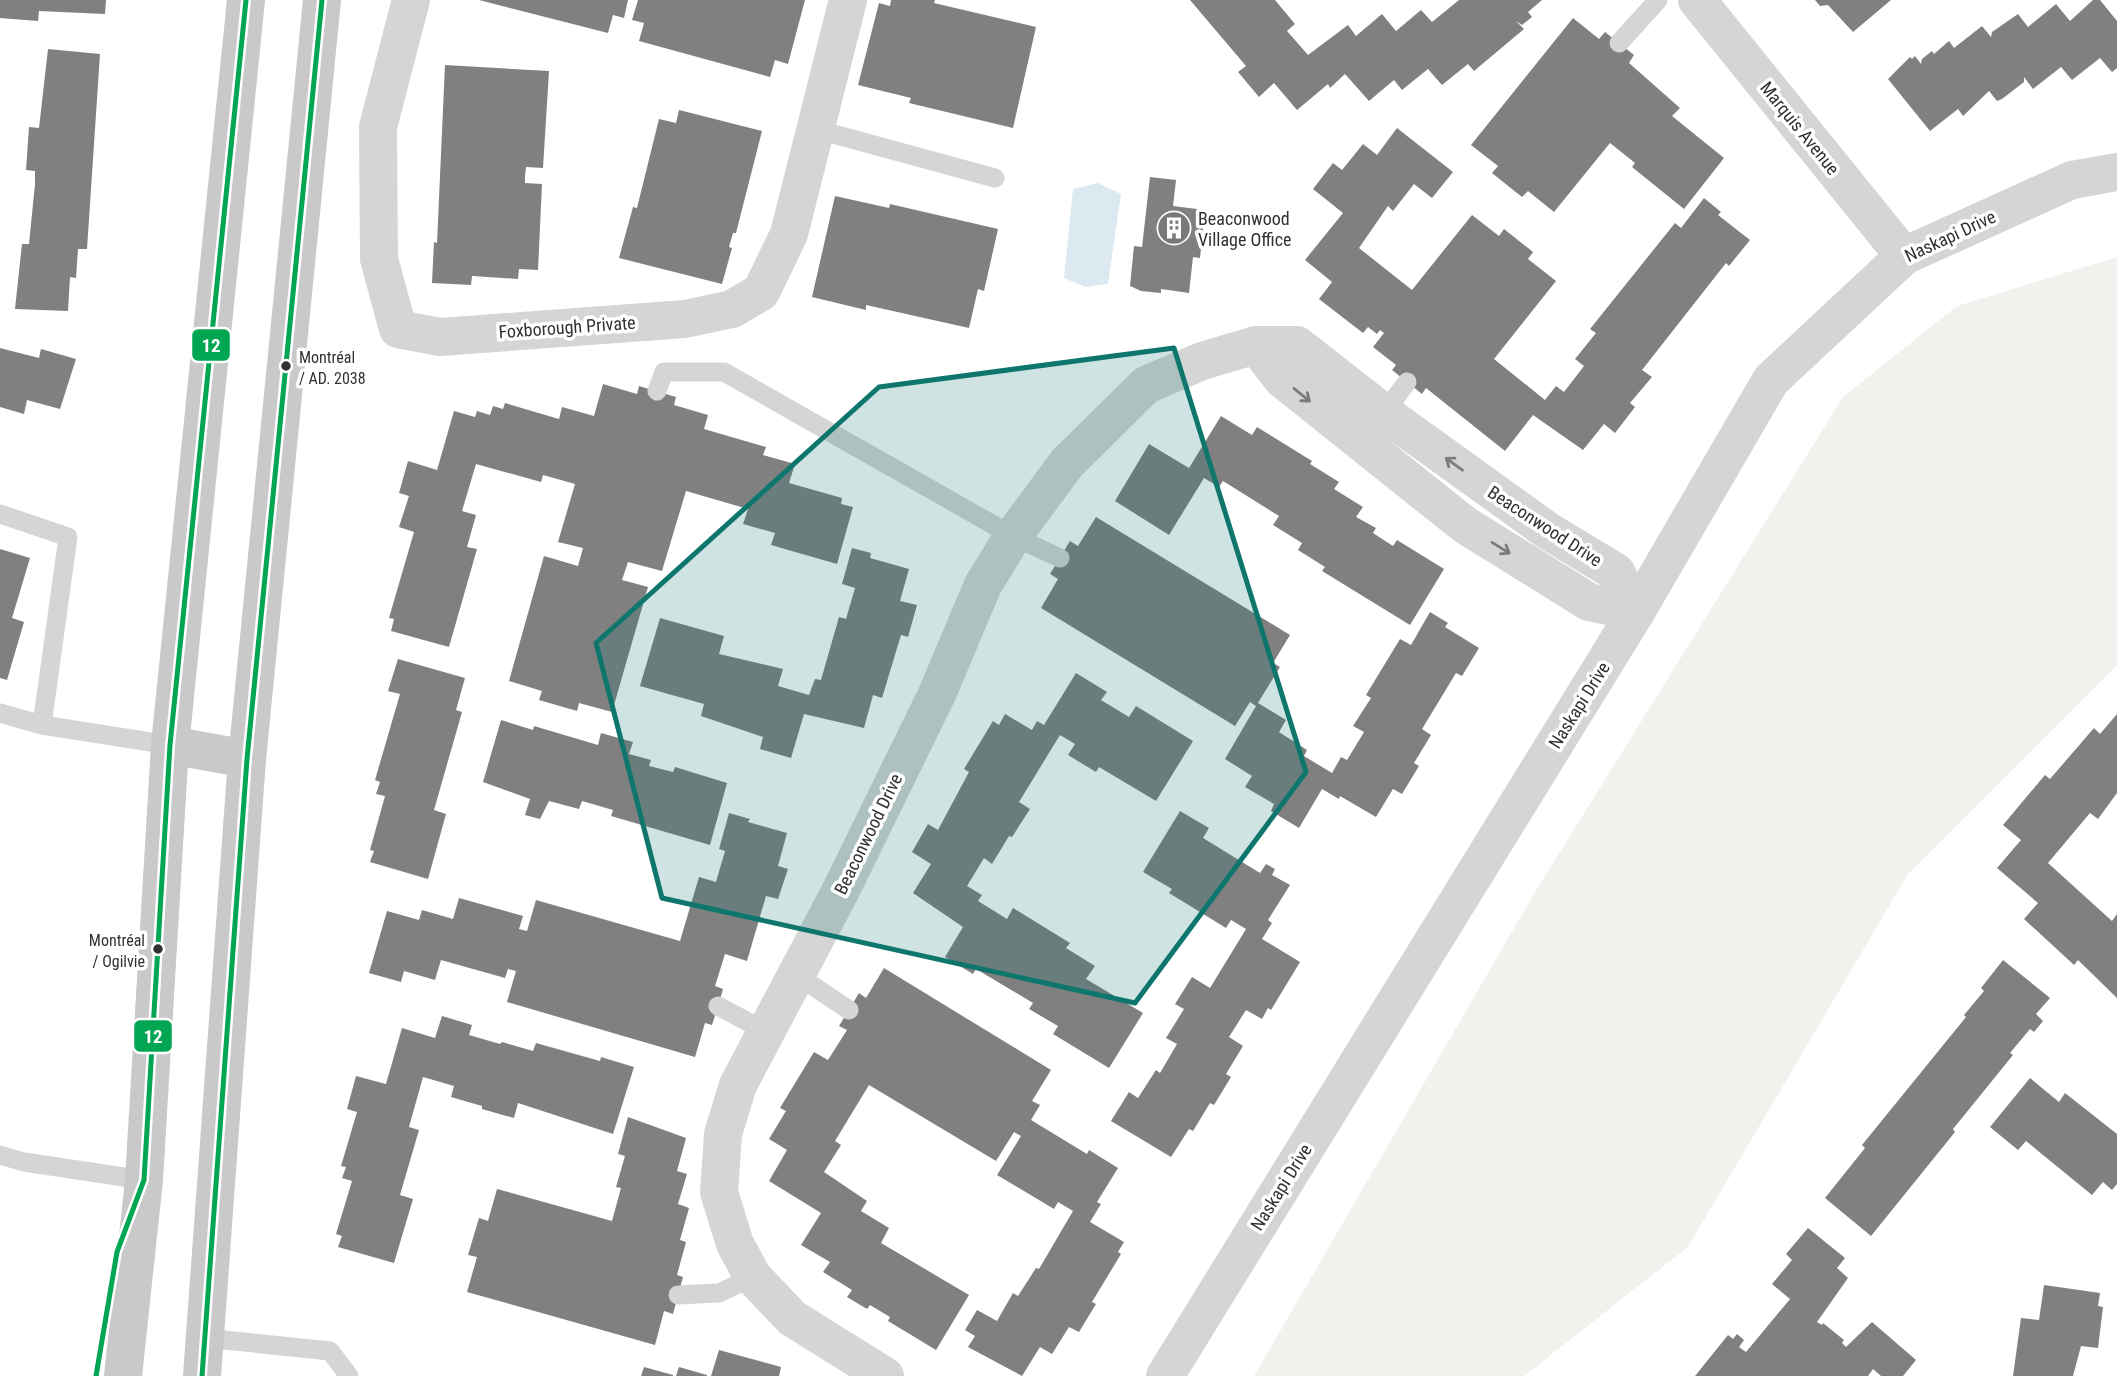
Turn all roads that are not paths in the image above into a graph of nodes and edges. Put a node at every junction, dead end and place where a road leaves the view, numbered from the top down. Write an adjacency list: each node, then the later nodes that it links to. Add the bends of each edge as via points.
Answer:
1 (246, 0): 22 (main road)
2 (322, 0): 23 (main road)
3 (411, 0): 8 (street, Foxborough Private, via 377,127 379,259 398,329 440,337 684,319 732,309 761,292 789,234)
4 (848, 0): 8 (street, Foxborough Private)
5 (1658, 0): 7 (lane)
6 (1697, 0): 11 (street, Marquis Avenue)
7 (1619, 43)
8 (815, 129): 10 (lane)
9 (2117, 172): 11 (street, Naskapi Drive, via 2072,180)
10 (995, 178)
11 (1904, 256): 19 (street, Naskapi Drive, via 1771,380)
12 (1255, 345): 15 (street, Beaconwood Drive, via 1297,345); 17 (street, Beaconwood Drive, via 1202,360 1146,385 1067,463); 19 (street, one-way to 19, via 1282,379 1465,525 1589,602)
13 (1407, 382): 15 (lane)
14 (657, 391): 17 (lane, via 664,372 724,372)
15 (1384, 413): 19 (street, Beaconwood Drive, one-way to 15, via 1616,572 1548,531)
16 (0, 514): 21 (lane, via 68,537)
17 (1013, 536): 18 (lane); 24 (street, Beaconwood Drive, via 983,585 937,694)
18 (1060, 558)
19 (1636, 612): 38 (street, Naskapi Drive)
20 (0, 713): 21 (lane)
21 (42, 725): 22 (lane)
22 (170, 745): 23 (main road); 29 (main road)
23 (247, 759): 32 (main road)
24 (798, 976): 26 (lane); 27 (street, Beaconwood Drive)
25 (718, 1006): 27 (lane)
26 (849, 1010)
27 (767, 1032): 30 (street, Beaconwood Drive, via 738,1085 723,1133 719,1192 735,1244)
28 (0, 1155): 29 (lane)
29 (144, 1180): 33 (main road, via 117,1252); 34 (main road)
30 (753, 1277): 31 (lane, via 719,1293); 37 (street, Beaconwood Drive, via 793,1318)
31 (678, 1295)
32 (205, 1338): 35 (main road); 36 (lane, via 330,1351)
33 (96, 1376)
34 (123, 1376)
35 (202, 1376)
36 (349, 1376)
37 (884, 1376)
38 (1165, 1376)

